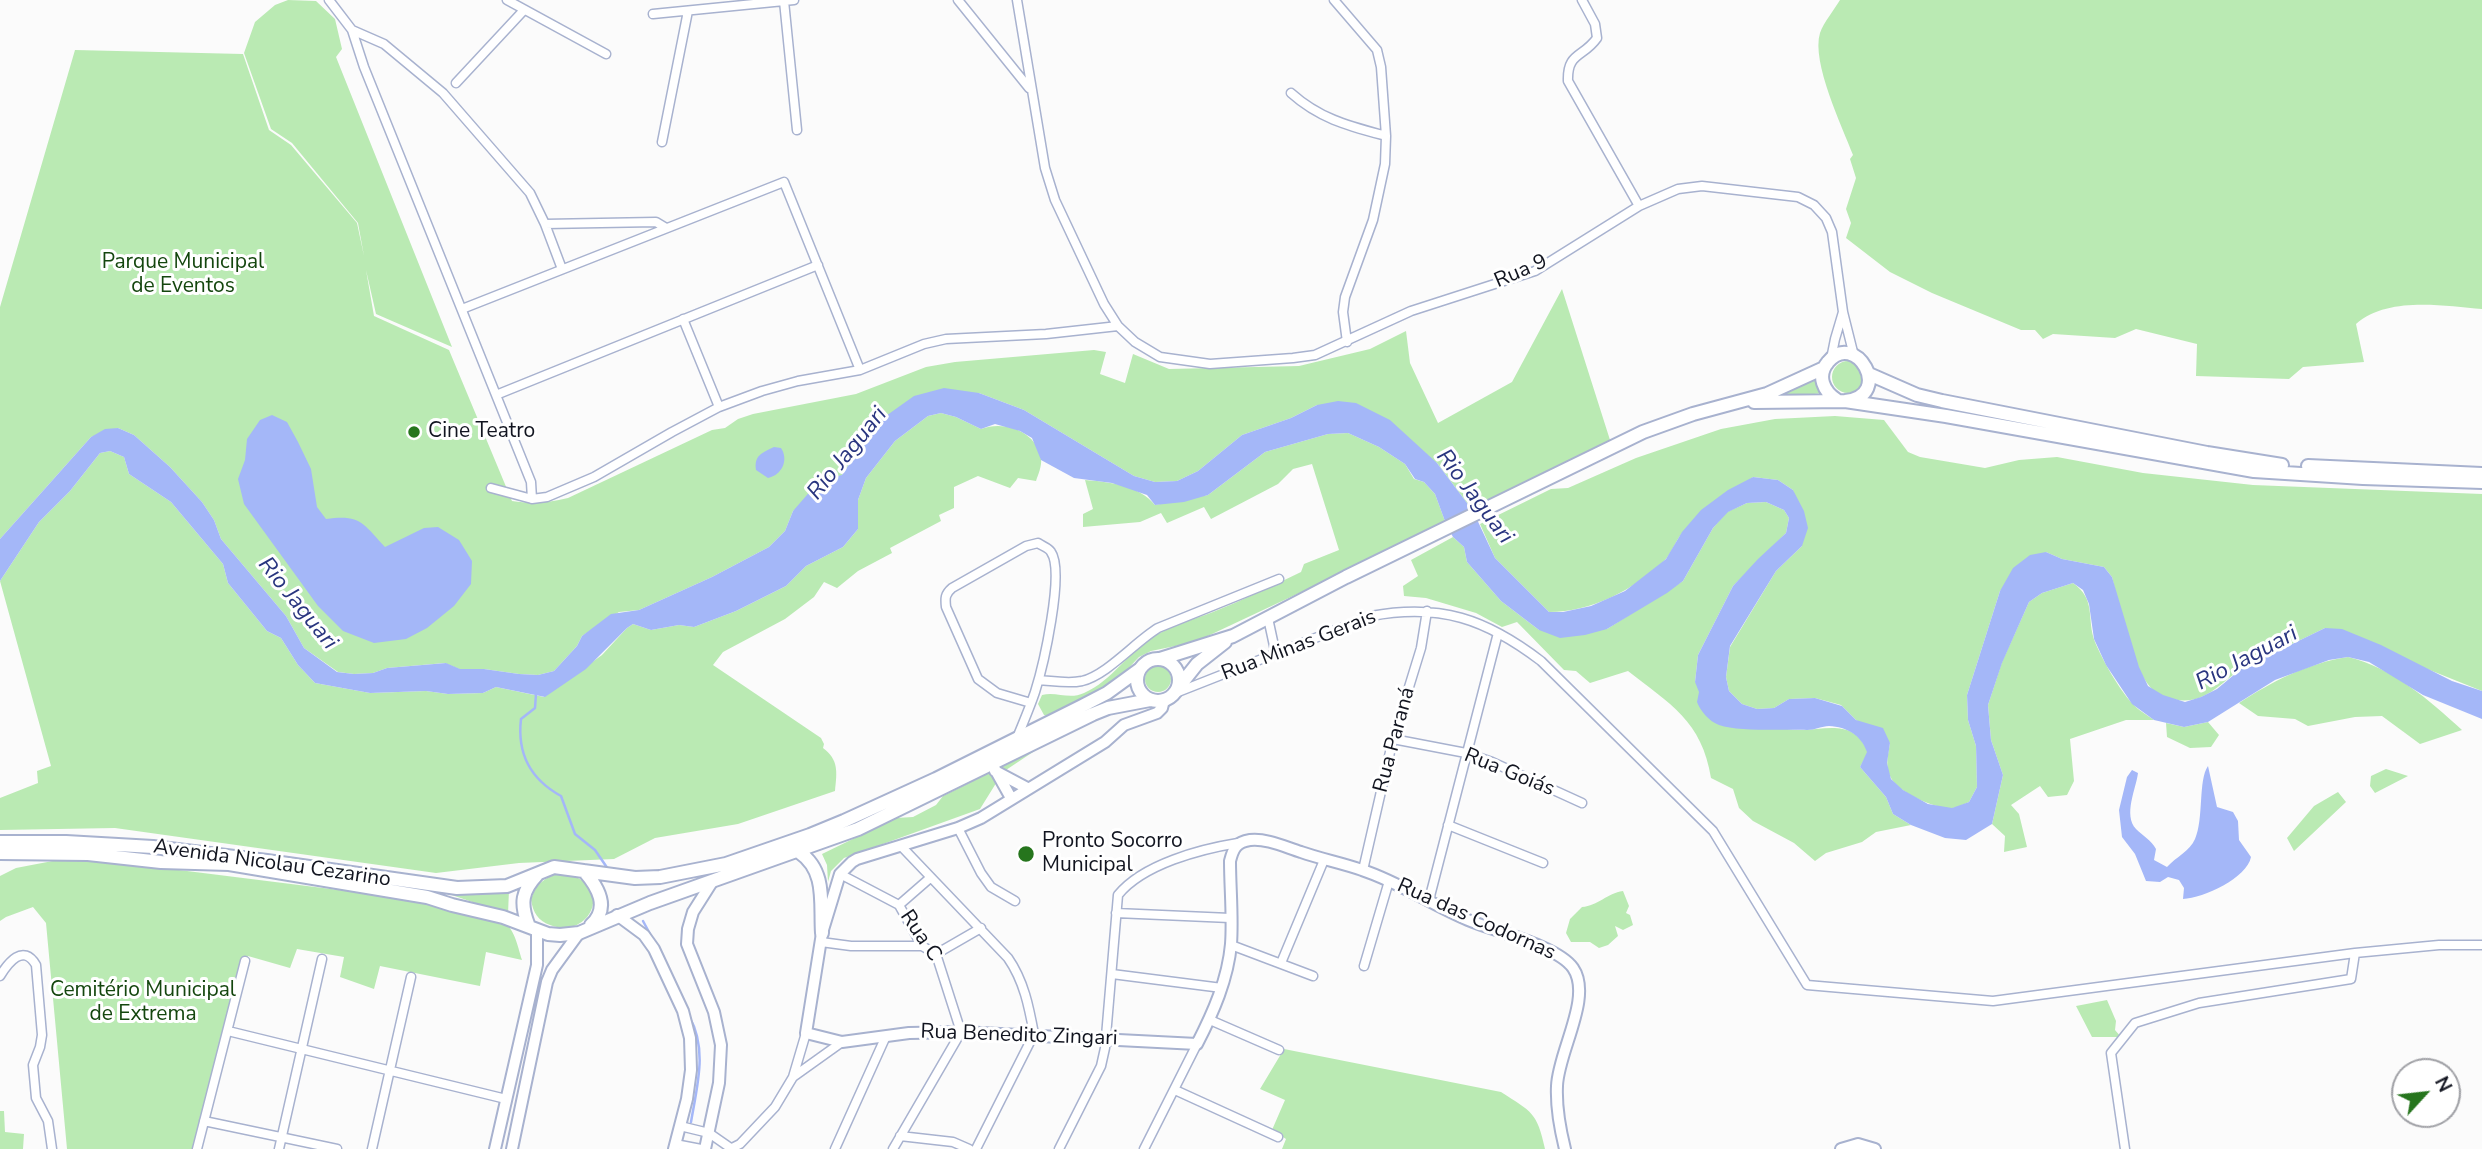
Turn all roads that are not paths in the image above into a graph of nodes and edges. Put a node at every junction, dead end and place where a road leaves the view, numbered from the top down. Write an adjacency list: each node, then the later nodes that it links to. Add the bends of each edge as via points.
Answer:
1 (329, 0): 11 (street)
2 (507, 0): 8 (street)
3 (958, 0): 14 (street)
4 (1017, 0): 14 (street)
5 (1335, 0): 17 (street, via 1377,50)
6 (1582, 0): 19 (street, via 1597,38 1573,58 1568,81)
7 (789, 1): 9 (street); 16 (street)
8 (524, 10): 12 (street); 13 (street)
9 (688, 12): 10 (street); 18 (street)
10 (653, 14)
11 (352, 30): 20 (street, via 384,44 443,93 530,193); 24 (street)
12 (606, 54)
13 (456, 83)
14 (1031, 91): 27 (street, via 1055,200)
15 (1291, 93): 17 (street, via 1326,117)
16 (797, 130)
17 (1386, 136): 28 (street, via 1373,220 1345,297)
18 (662, 142)
19 (1639, 206): 25 (street, Rua 9, via 1678,189 1702,186 1798,197 1814,205 1832,232); 28 (street, Rua 9, via 1535,271 1411,312)
20 (545, 224): 21 (street, via 656,222); 23 (street)
21 (666, 228): 22 (street, via 784,182); 23 (street)
22 (818, 265): 26 (street); 31 (street)
23 (562, 269): 24 (street)
24 (461, 309): 33 (street)
25 (1843, 312): 29 (street, Rua 9); 30 (street, Rua 9)
26 (682, 319): 33 (street); 36 (street)
27 (1118, 326): 28 (street, Rua 9, via 1160,357 1210,364 1304,357); 31 (street, via 946,339)
28 (1347, 342)
29 (1854, 356): 30 (main road, via 1838,355); 32 (main road)
30 (1827, 364): 34 (main road, via 1822,376 1826,390); 35 (main road, via 1802,380)
31 (860, 370): 36 (street, via 798,381)
32 (1869, 374): 34 (main road, via 1863,393); 37 (main road, via 1917,396 2243,459 2281,465)
33 (496, 395): 40 (street, via 531,482)
34 (1841, 400): 35 (main road); 38 (main road, via 2254,471)
35 (1745, 401): 43 (main road, via 1643,432)
36 (719, 407): 40 (street, via 594,477 554,495)
37 (2482, 474)
38 (2482, 482)
39 (491, 488): 40 (street)
40 (532, 499)
41 (1279, 579): 49 (street, via 1158,628 1098,675 1069,683)
42 (1427, 611): 44 (street, Rua Minas Gerais, via 1462,618); 46 (street, Rua Minas Gerais, via 1371,616); 54 (street, Rua Paraná, via 1421,648)
43 (1268, 618): 45 (main road); 46 (street)
44 (1498, 633): 55 (street); 89 (street, Rua Minas Gerais, via 1542,661 1713,831 1807,985 1993,1001)
45 (1233, 636): 47 (main road); 50 (main road, via 1196,664)
46 (1276, 655): 50 (street, Rua Minas Gerais)
47 (1160, 659): 48 (main road, via 1148,661); 50 (main road, via 1178,676)
48 (1140, 669): 51 (main road, via 1139,690); 53 (main road, via 1107,693)
49 (1039, 680): 52 (street); 52 (street, via 1057,565 1051,550 1038,543 952,588 944,599 978,679 997,693)
50 (1171, 694): 51 (main road); 57 (street, via 1157,713 1124,725 1105,742)
51 (1150, 700): 56 (main road, via 1093,714)
52 (1031, 704): 53 (street)
53 (1017, 738): 70 (main road, via 844,821 726,864 660,877)
54 (1393, 738): 55 (street, Rua Goiás); 69 (street, Rua Paraná)
55 (1466, 753): 59 (street, Rua Goiás); 60 (street)
56 (994, 768): 57 (street); 58 (street); 65 (main road)
57 (1028, 787): 58 (street)
58 (1011, 798): 61 (street)
59 (1582, 803)
60 (1448, 825): 68 (street); 76 (street)
61 (958, 828): 64 (street); 77 (street, via 991,887)
62 (0, 842): 71 (main road, Avenida Nicolau Cezarino, via 153,847 457,888 506,886)
63 (1238, 843): 67 (street, Rua das Codornas, via 1265,841); 79 (street, via 1196,851 1134,879 1118,894); 81 (street, via 1230,861)
64 (901, 846): 72 (street, via 852,862); 73 (street)
65 (799, 852): 74 (main road); 85 (main road, via 810,859 819,879)
66 (0, 853): 82 (main road, Avenida Nicolau Cezarino, via 229,864 427,897)
67 (1324, 860): 69 (street, Rua das Codornas); 93 (street)
68 (1543, 863)
69 (1363, 870): 75 (street, Rua das Codornas)
70 (584, 871): 71 (main road, via 554,867); 84 (main road, via 594,882 602,904 598,917)
71 (540, 872): 82 (main road, via 524,890 522,902)
72 (840, 874): 78 (street, Rua C); 85 (street)
73 (930, 878): 78 (street); 83 (street)
74 (712, 881): 80 (main road); 119 (street, via 693,912 687,944 714,1012 721,1045)
75 (1389, 881): 76 (street, Rua das Codornas); 94 (street)
76 (1429, 900): 139 (street, Rua das Codornas, via 1465,919 1551,951 1574,970 1579,994 1557,1086)
77 (1015, 901)
78 (899, 905): 88 (street, Rua C)
79 (1116, 913): 81 (street); 95 (street)
80 (617, 915): 84 (main road); 118 (street, via 644,935 654,949 683,1011 691,1070)
81 (1230, 918): 86 (street)
82 (533, 927): 84 (main road, via 560,935); 101 (street, via 537,965)
83 (981, 928): 90 (street); 106 (street, via 1019,974)
84 (579, 933): 103 (street, via 547,982)
85 (822, 938): 88 (street, via 851,946); 105 (street)
86 (1231, 945): 93 (street); 99 (street)
87 (2482, 945): 89 (street)
88 (922, 946): 90 (street, Rua C)
89 (2355, 953): 142 (street, via 2351,979 2199,1003 2136,1023 2111,1053)
90 (936, 954): 104 (street, Rua C)
91 (321, 959): 111 (street)
92 (245, 961): 102 (street)
93 (1281, 963): 97 (street)
94 (1364, 965)
95 (1112, 974): 99 (street); 108 (street)
96 (0, 976): 124 (street, via 18,957 33,959 36,965 42,1035 33,1065 36,1098 48,1121)
97 (1313, 976)
98 (411, 977): 113 (street)
99 (1222, 988): 100 (street)
100 (1210, 1020): 110 (street); 112 (street)
101 (523, 1028): 103 (street); 116 (street)
102 (228, 1031): 111 (street); 117 (street)
103 (538, 1031): 130 (street)
104 (961, 1032): 106 (street, Rua Benedito Zingari); 107 (street, Rua Benedito Zingari); 120 (street)
105 (806, 1033): 109 (street); 114 (street)
106 (1034, 1034): 108 (street, Rua Benedito Zingari); 136 (street)
107 (886, 1036): 109 (street, Rua Benedito Zingari); 133 (street)
108 (1107, 1038): 110 (street, Rua Benedito Zingari); 137 (street, via 1101,1066)
109 (842, 1042): 114 (street)
110 (1197, 1044): 115 (street)
111 (302, 1050): 113 (street); 121 (street)
112 (1279, 1050)
113 (391, 1070): 116 (street); 128 (street)
114 (793, 1077): 132 (street, via 775,1107)
115 (1175, 1090): 122 (street); 138 (street)
116 (506, 1099): 129 (street)
117 (204, 1121): 121 (street); 125 (street)
118 (680, 1126): 119 (street); 123 (street)
119 (709, 1133): 131 (street); 132 (street)
120 (900, 1136): 134 (street); 135 (street, via 953,1142)
121 (282, 1137): 126 (street); 127 (street)
122 (1278, 1137)
123 (674, 1146): 131 (street)
124 (52, 1149)
125 (197, 1149)
126 (279, 1149)
127 (337, 1149)
128 (372, 1149)
129 (495, 1149)
130 (512, 1149)
131 (703, 1149)
132 (731, 1149)
133 (835, 1149)
134 (893, 1149)
135 (969, 1149)
136 (976, 1149)
137 (1059, 1149)
138 (1144, 1149)
139 (1565, 1149)
140 (1841, 1149): 141 (street, via 1858,1144)
141 (1875, 1149)
142 (2125, 1149)

